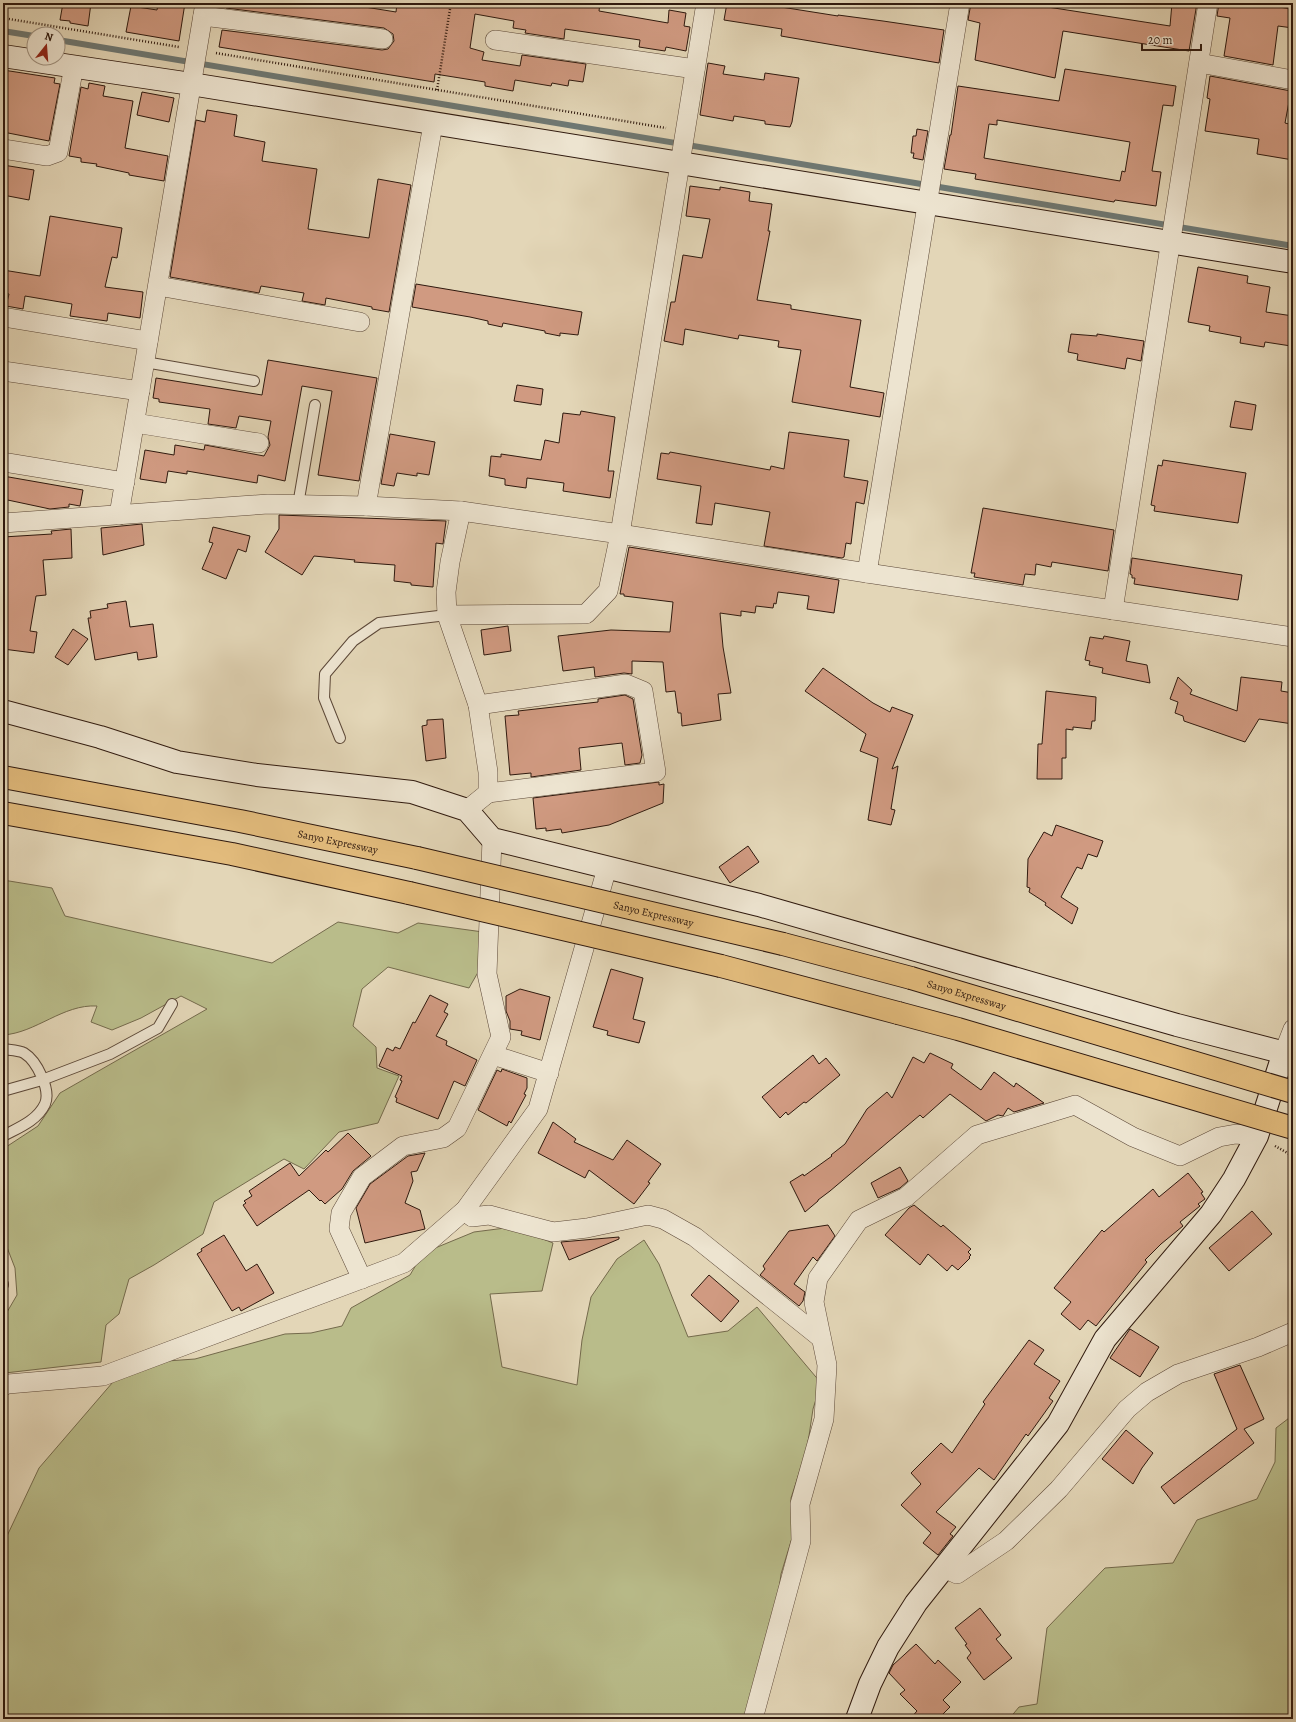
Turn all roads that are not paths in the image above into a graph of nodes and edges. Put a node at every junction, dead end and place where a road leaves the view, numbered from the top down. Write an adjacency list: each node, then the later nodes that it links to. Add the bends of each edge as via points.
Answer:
1 (706, 3): 11 (street)
2 (960, 3): 16 (street)
3 (1208, 3): 8 (street)
4 (204, 9): 5 (street); 9 (street)
5 (383, 39)
6 (495, 40): 11 (street)
7 (3, 56): 10 (street)
8 (1199, 63): 12 (street); 17 (street)
9 (194, 65): 10 (street); 13 (street); 19 (street)
10 (74, 66): 15 (street, via 58,152 46,156)
11 (695, 69): 14 (street)
12 (1293, 80)
13 (433, 124): 14 (street); 33 (street)
14 (682, 147): 16 (street); 37 (street)
15 (3, 150)
16 (930, 192): 17 (street); 38 (street)
17 (1173, 231): 18 (street); 39 (street)
18 (1293, 262)
19 (158, 286): 21 (street); 22 (street)
20 (3, 317): 22 (street)
21 (360, 322)
22 (148, 341): 23 (street)
23 (145, 362): 25 (lane); 26 (street)
24 (3, 371): 26 (street)
25 (254, 381)
26 (140, 391): 28 (street)
27 (315, 405): 32 (lane)
28 (135, 422): 29 (street); 31 (street)
29 (259, 443)
30 (3, 462): 31 (street)
31 (125, 482): 35 (street)
32 (298, 505): 33 (street); 35 (street, via 268,504)
33 (366, 506): 34 (street)
34 (461, 511): 37 (street); 40 (street, via 450,562 446,592)
35 (119, 515): 36 (street)
36 (3, 524)
37 (620, 534): 38 (street); 40 (street, via 608,592 586,614)
38 (867, 573): 39 (street)
39 (1113, 610): 41 (street)
40 (447, 615): 42 (street); 44 (lane, via 379,623 352,641 326,674 324,698)
41 (1293, 637)
42 (478, 704): 46 (street, via 488,772); 46 (street, via 626,684 643,691 656,772)
43 (3, 711): 47 (street, via 100,737 177,762 257,775 412,792)
44 (340, 738)
45 (3, 777): 59 (highway, Sanyo Expressway, bridge, via 240,821 418,858 783,944 912,978)
46 (488, 793): 47 (street)
47 (467, 810): 49 (street)
48 (3, 813): 60 (highway, bridge, via 232,854 409,892 721,966 958,1028)
49 (492, 840): 50 (street); 55 (street, via 487,974 502,1037)
50 (607, 868): 54 (street, via 759,905 1177,1025); 56 (street)
51 (172, 1004): 57 (lane, via 158,1028 110,1054)
52 (1293, 1029): 54 (street)
53 (3, 1049): 57 (lane, via 23,1052 35,1062)
54 (1289, 1054): 62 (street)
55 (493, 1055): 56 (street); 64 (street, via 457,1128 443,1138 403,1146 362,1177 341,1212 338,1230)
56 (549, 1073): 63 (street, via 538,1109)
57 (42, 1080): 58 (lane); 61 (lane, via 48,1093 44,1105 32,1120)
58 (3, 1090)
59 (1293, 1092)
60 (1293, 1128)
61 (3, 1136)
62 (1257, 1136): 66 (street, via 1236,1134 1218,1137 1180,1156 1132,1137 1075,1105 977,1135 906,1197 859,1220 818,1278 814,1302); 68 (street, via 1212,1214 1105,1339 1058,1424)
63 (465, 1210): 64 (street, via 404,1263); 66 (street, via 472,1217 489,1215 553,1232 587,1228 648,1215 663,1219 695,1237)
64 (362, 1279): 67 (street, via 103,1376)
65 (1293, 1332): 68 (street, via 1258,1347 1178,1374 1147,1392 1127,1409 1059,1489 1006,1541 957,1574)
66 (821, 1338): 69 (street, via 827,1365 824,1419 800,1504 801,1541)
67 (3, 1386)
68 (944, 1568): 70 (street, via 916,1603 888,1647)
69 (753, 1719)
70 (857, 1719)

